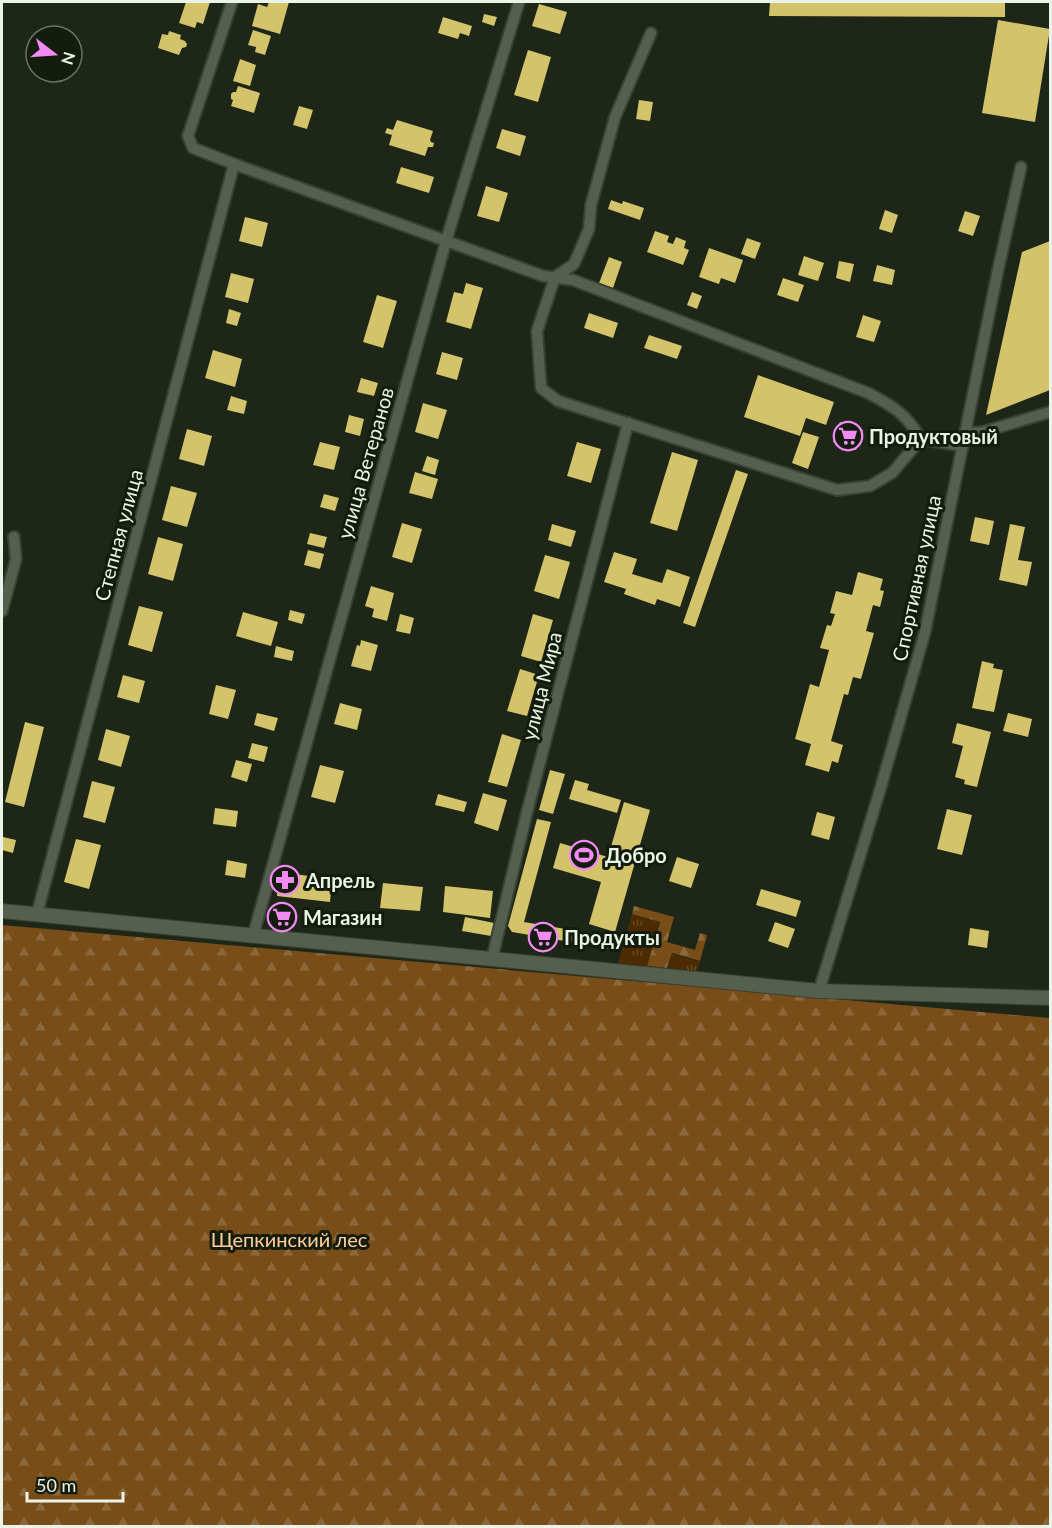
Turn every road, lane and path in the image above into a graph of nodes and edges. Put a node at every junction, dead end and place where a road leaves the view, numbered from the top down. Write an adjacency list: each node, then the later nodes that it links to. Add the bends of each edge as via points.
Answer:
1 (232, 2): 4 (street, via 188,136 193,148)
2 (519, 2): 6 (street, улица Ветеранов)
3 (651, 33): 7 (street, via 615,117 591,205 589,229 574,264)
4 (234, 164): 6 (street); 16 (street, Степная улица)
5 (1021, 166): 10 (street, Спортивная улица)
6 (446, 241): 7 (street); 17 (street, улица Ветеранов)
7 (555, 277): 9 (street, via 537,331 541,388 558,401); 11 (street, via 573,280 868,393 892,406 911,423)
8 (1050, 412): 10 (street, via 983,432)
9 (628, 423): 11 (street, via 837,490 870,486 892,473); 18 (street, улица Мира)
10 (966, 433): 12 (street, Спортивная улица)
11 (921, 439): 12 (street)
12 (963, 446): 19 (street, Спортивная улица, via 925,632)
13 (14, 537): 14 (street, via 16,560)
14 (2, 611)
15 (2, 911): 16 (main road)
16 (38, 914): 17 (main road)
17 (253, 936): 18 (main road)
18 (492, 959): 19 (main road)
19 (819, 991): 20 (main road)
20 (1050, 998)

